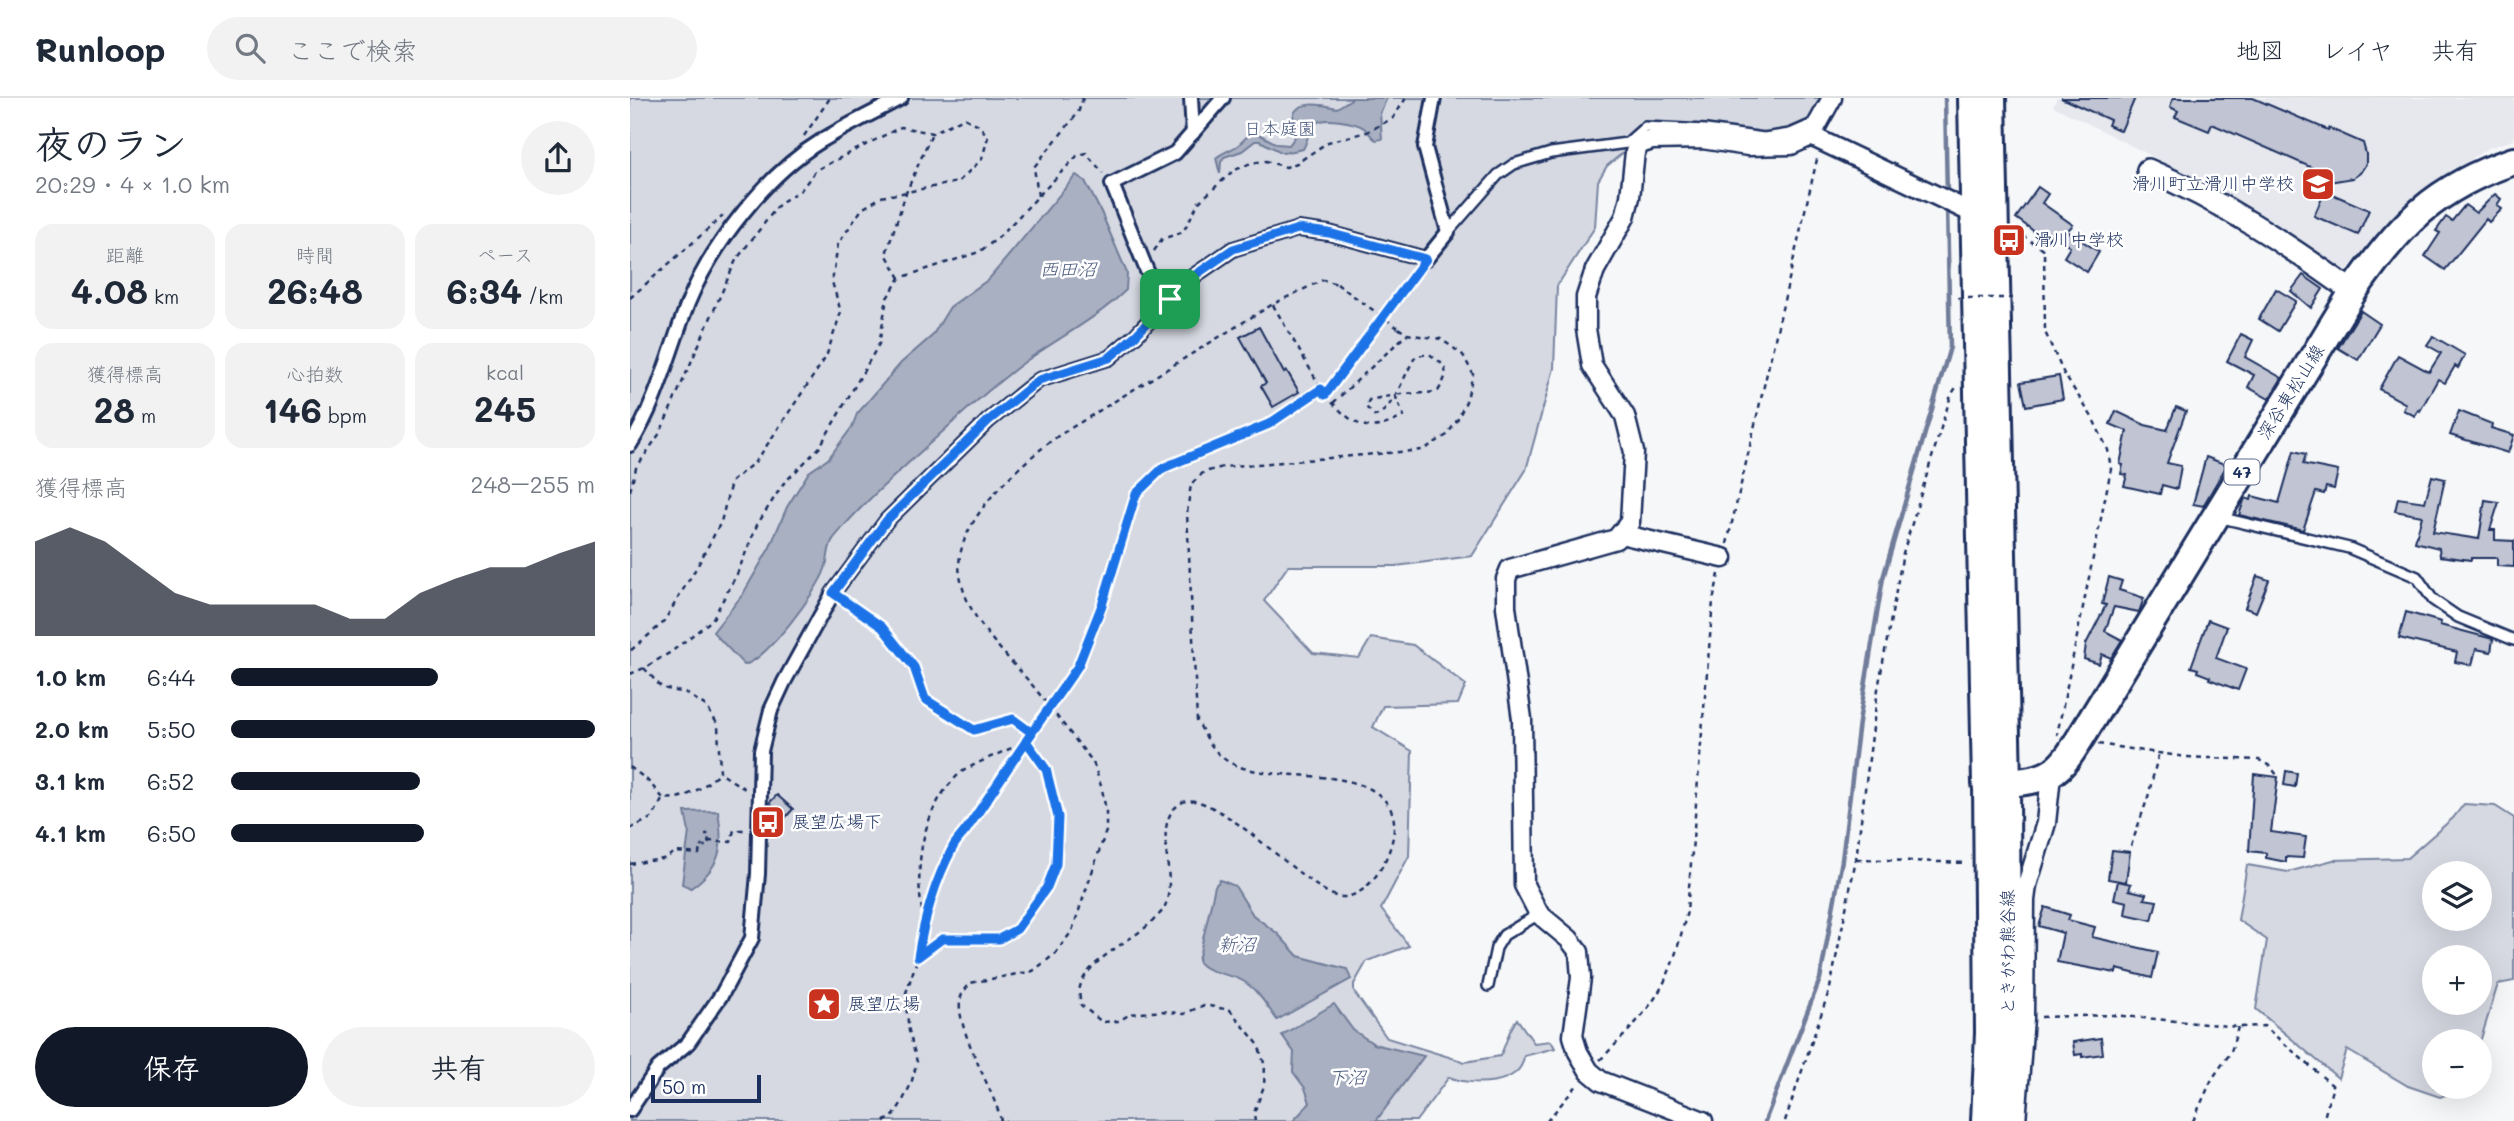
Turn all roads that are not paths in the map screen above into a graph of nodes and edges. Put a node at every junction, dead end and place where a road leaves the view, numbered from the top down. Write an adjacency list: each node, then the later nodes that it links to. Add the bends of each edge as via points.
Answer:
1 (901, 98): 17 (street, via 821,141 790,163 751,204 705,269)
2 (1191, 98): 9 (street)
3 (1223, 98): 9 (street)
4 (1434, 98): 14 (street, via 1425,147)
5 (1832, 98): 8 (street)
6 (1972, 98): 13 (main road)
7 (1992, 98): 13 (main road)
8 (1821, 120): 10 (street); 14 (lane, via 1790,134 1764,138 1645,127 1627,143 1551,153 1514,164 1498,175)
9 (1193, 133): 16 (street, via 1175,153 1112,184 1154,283)
10 (1816, 139): 13 (street); 19 (street, via 1748,146 1702,139 1653,141 1640,144 1634,152 1625,217 1595,270 1586,297 1592,365 1625,416 1634,452 1630,522)
11 (2514, 161): 15 (main road, 深谷東松山線 / 47, via 2474,176 2420,210 2380,252)
12 (2148, 170): 15 (street, via 2217,201)
13 (1965, 209): 23 (main road)
14 (1448, 232): 16 (street, via 1426,259 1298,229 1233,249 1185,282)
15 (2353, 292): 18 (main road, 深谷東松山線 / 47)
16 (1170, 299): 26 (street, via 1109,358 1039,380 988,421 887,520 833,593 771,710 761,751 752,938 722,994 688,1043 658,1068)
17 (630, 445)
18 (2216, 516): 21 (lane, via 2349,548 2417,577 2433,600 2458,617); 22 (main road, 深谷東松山線 / 47, via 2069,736 2062,765)
19 (1621, 534): 20 (street); 24 (street, via 1510,569 1506,579 1522,719 1524,884)
20 (1723, 558)
21 (2514, 640)
22 (2051, 775): 23 (main road); 30 (street, via 2046,823 2025,900 2024,1018)
23 (1996, 783): 28 (main road, ときがわ熊谷線); 29 (main road, ときがわ熊谷線, via 2008,1031)
24 (1539, 914): 25 (lane, via 1504,935 1496,948); 27 (street, via 1579,952 1581,978 1573,1036 1589,1071 1601,1081)
25 (1488, 986)
26 (630, 1110)
27 (1703, 1121)
28 (1984, 1121)
29 (2003, 1121)
30 (2016, 1121)

